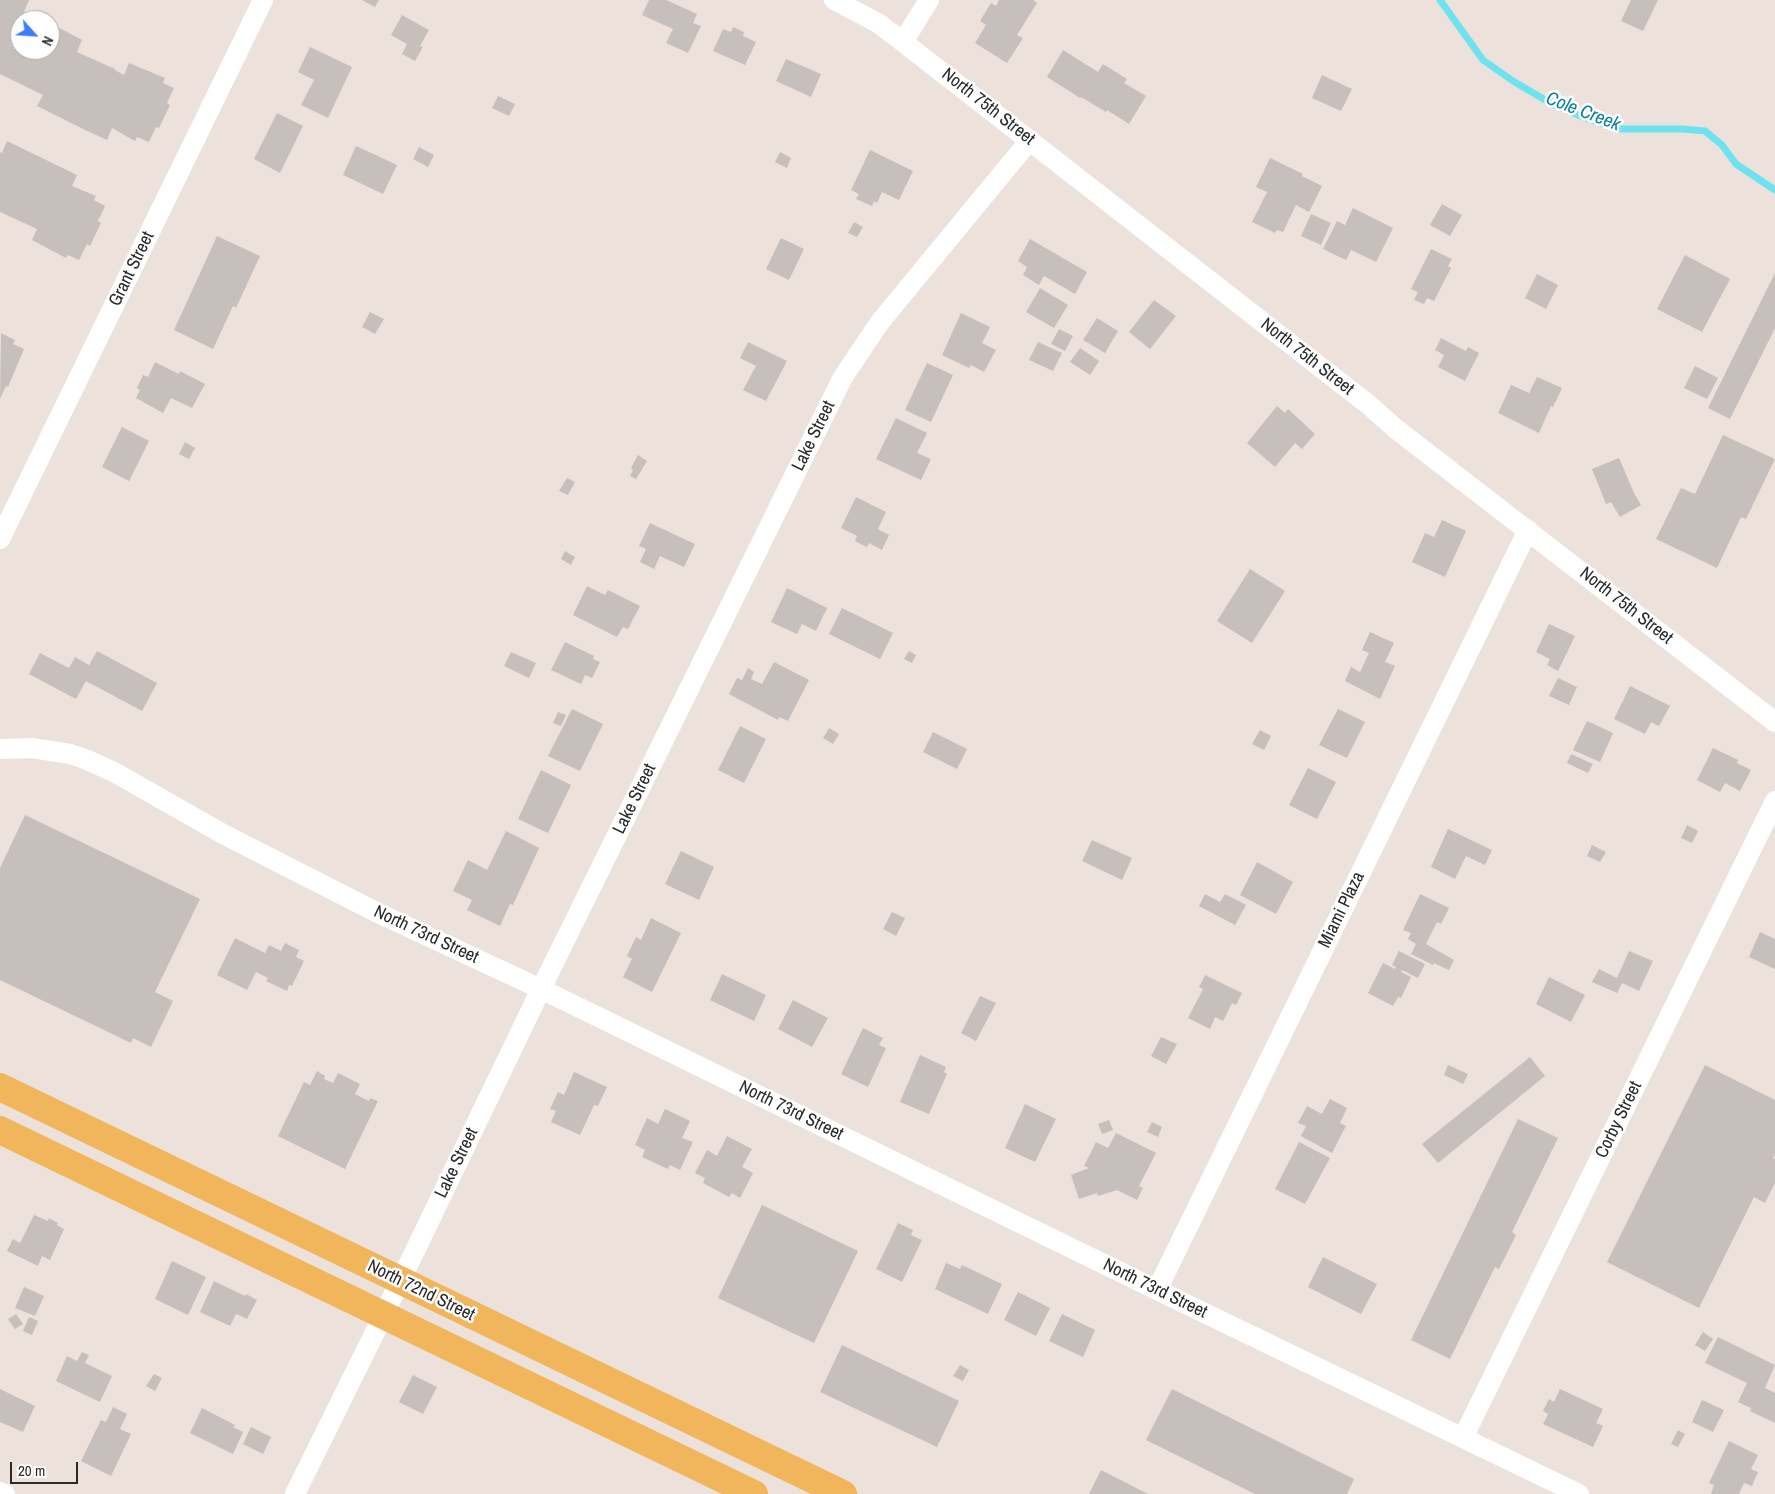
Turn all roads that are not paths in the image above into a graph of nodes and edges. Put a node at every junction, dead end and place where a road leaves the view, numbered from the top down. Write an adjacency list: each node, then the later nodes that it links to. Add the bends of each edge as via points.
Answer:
1 (263, 0): 7 (street, Grant Street)
2 (834, 0): 4 (street, North 75th Street)
3 (929, 0): 4 (street)
4 (903, 42): 5 (street, North 75th Street)
5 (1030, 140): 6 (street, North 75th Street); 11 (street, Lake Street, via 880,322 843,377)
6 (1528, 530): 8 (street, North 75th Street); 15 (street, Miami Plaza)
7 (0, 539)
8 (1775, 722)
9 (0, 749): 11 (street, North 73rd Street, via 32,748 85,759 378,913)
10 (1775, 802): 17 (street, Corby Street)
11 (541, 989): 14 (street, Lake Street); 15 (street, North 73rd Street)
12 (0, 1087): 14 (main road, North 72nd Street)
13 (0, 1130): 16 (main road)
14 (401, 1281): 16 (street, Lake Street); 22 (main road, North 72nd Street)
15 (1157, 1290): 17 (street, North 73rd Street)
16 (384, 1315): 20 (street, Lake Street); 21 (main road)
17 (1463, 1438): 23 (street, North 73rd Street)
18 (0, 1492): 19 (street)
19 (5, 1494)
20 (295, 1494)
21 (754, 1494)
22 (843, 1494)
23 (1579, 1494)

